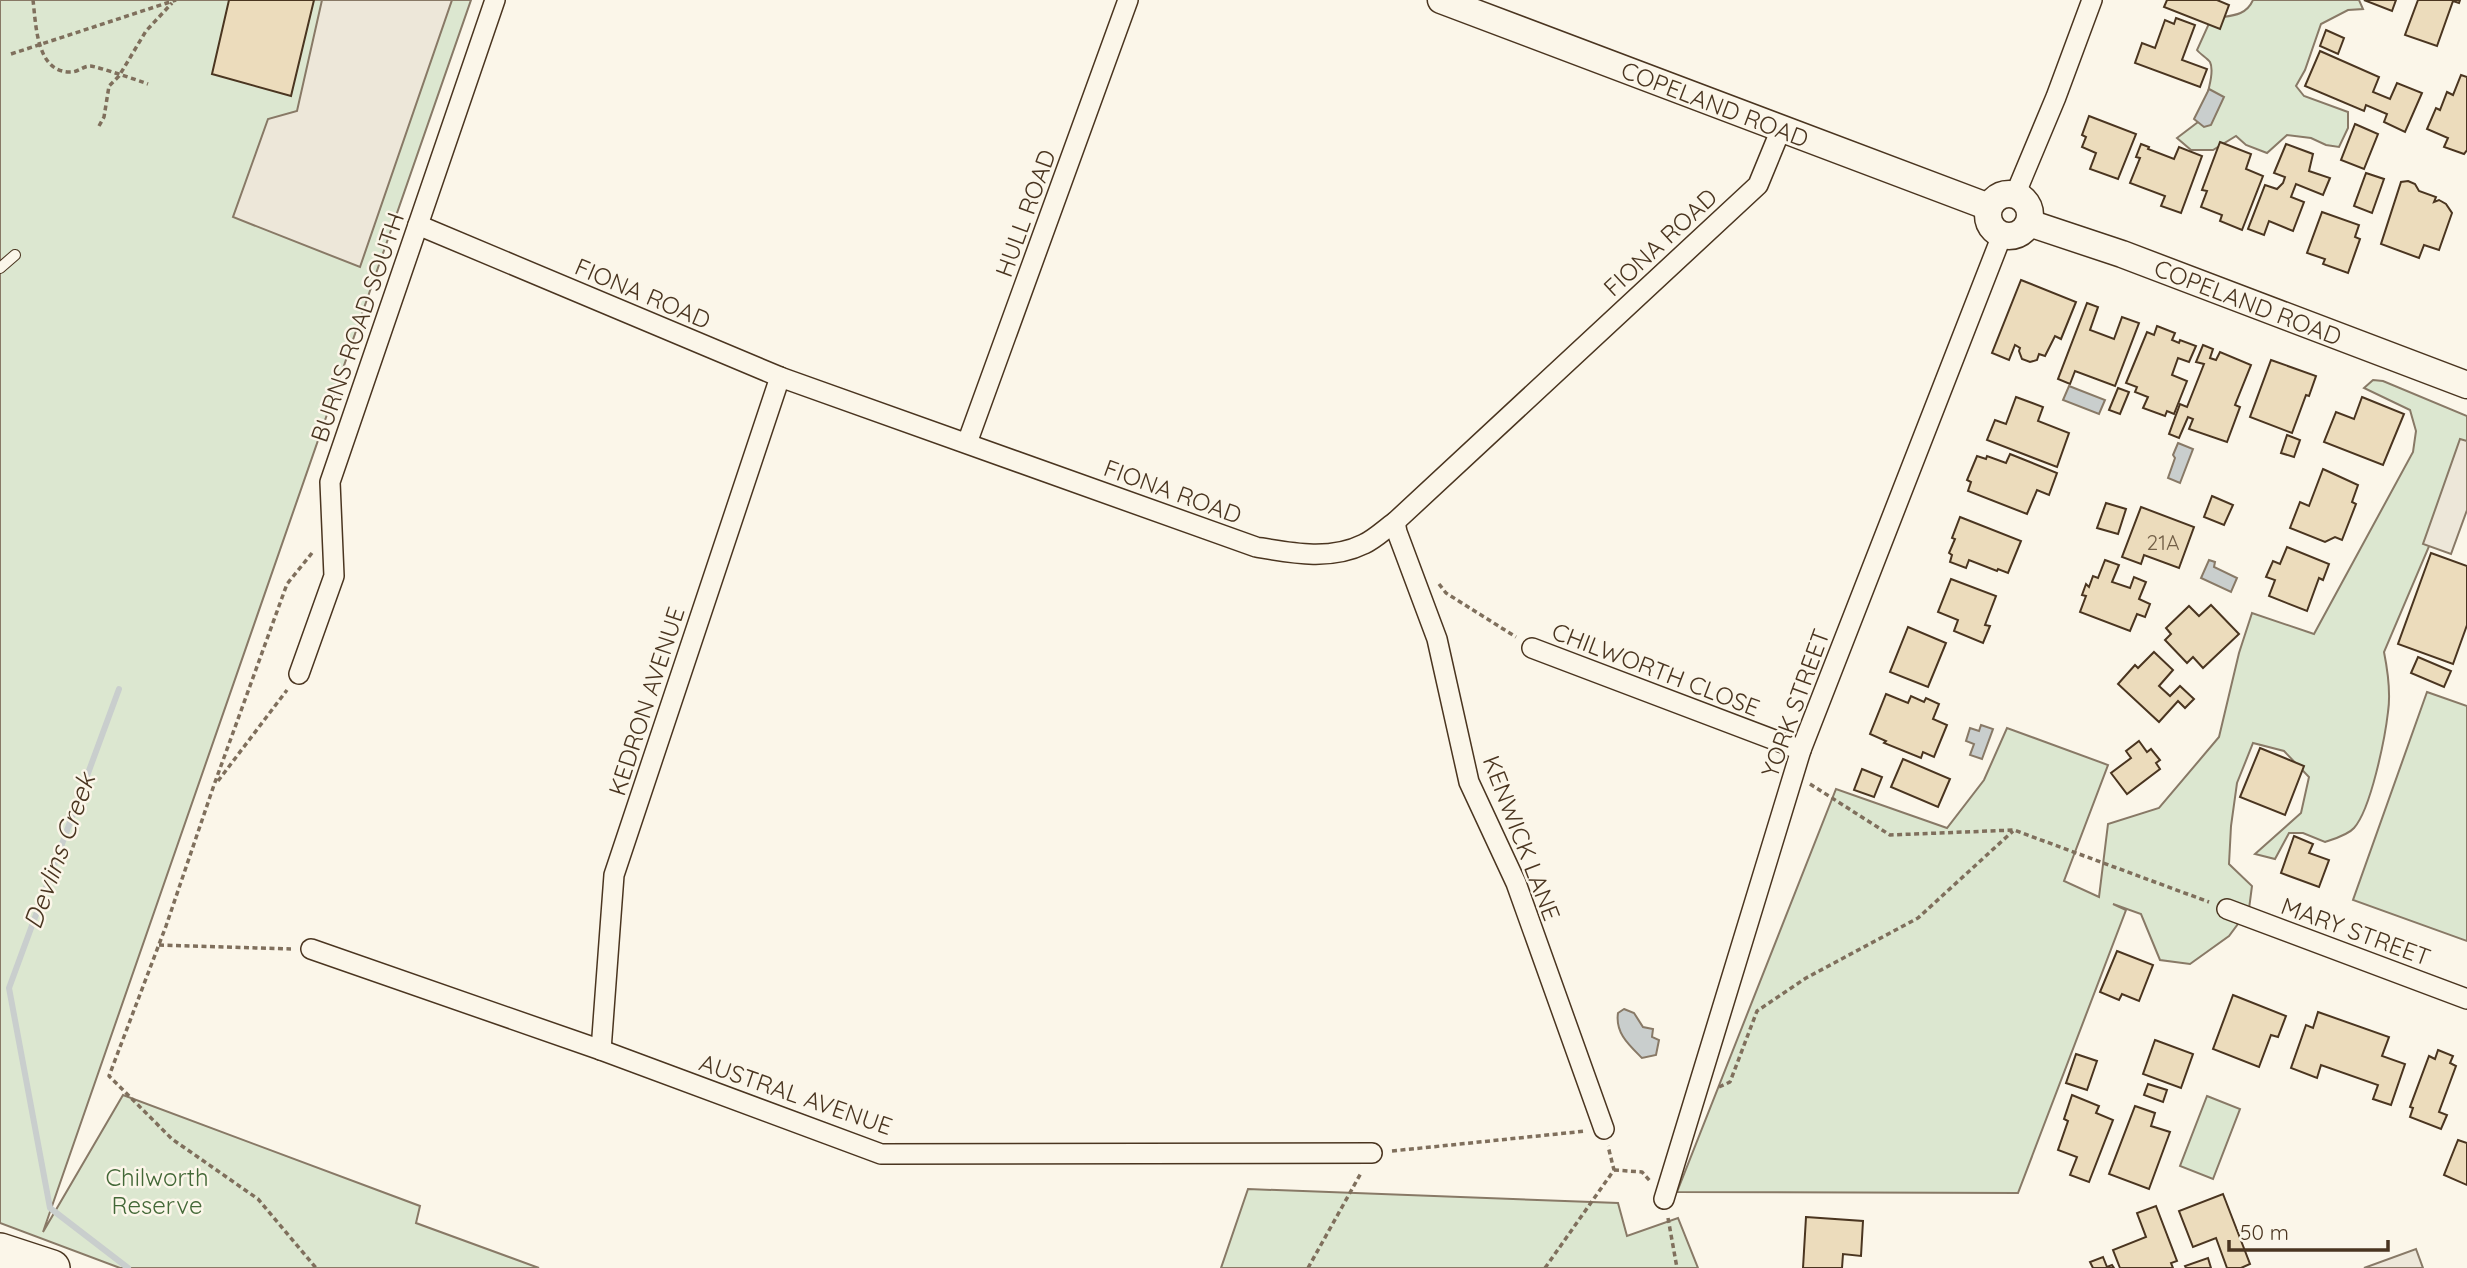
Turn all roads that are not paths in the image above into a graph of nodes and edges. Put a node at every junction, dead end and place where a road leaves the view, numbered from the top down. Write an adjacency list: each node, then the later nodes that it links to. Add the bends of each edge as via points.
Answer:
1 (495, 0): 9 (street, BURNS ROAD SOUTH)
2 (1128, 0): 15 (street, HULL ROAD)
3 (1441, 0): 5 (main road, COPELAND ROAD)
4 (2092, 0): 6 (street)
5 (1781, 129): 7 (main road, COPELAND ROAD); 16 (street, FIONA ROAD, via 1758,185)
6 (2015, 195): 7 (main road, via 2000,196); 8 (main road, via 2028,206)
7 (1989, 207): 10 (main road, via 1989,221)
8 (2029, 223): 10 (main road, via 2018,234); 14 (main road, COPELAND ROAD)
9 (418, 225): 13 (street, FIONA ROAD); 18 (street, BURNS ROAD SOUTH, via 330,482 334,576)
10 (2001, 235): 19 (street, YORK STREET)
11 (15, 255): 12 (lane)
12 (0, 268)
13 (780, 376): 15 (street, FIONA ROAD); 23 (street, KEDRON AVENUE, via 614,875)
14 (2467, 385)
15 (967, 443): 16 (street, FIONA ROAD, via 1269,549 1328,554 1364,544)
16 (1395, 522): 24 (street, KENWICK LANE, via 1437,639 1469,782 1516,883)
17 (1532, 648): 19 (street, CHILWORTH CLOSE)
18 (299, 674)
19 (1801, 750): 26 (street, YORK STREET)
20 (2227, 909): 22 (street, MARY STREET)
21 (311, 949): 23 (street, AUSTRAL AVENUE)
22 (2467, 999)
23 (601, 1050): 25 (street, AUSTRAL AVENUE, via 881,1154)
24 (1604, 1129)
25 (1372, 1153)
26 (1664, 1199)
27 (0, 1251): 28 (highway)
28 (52, 1268)

